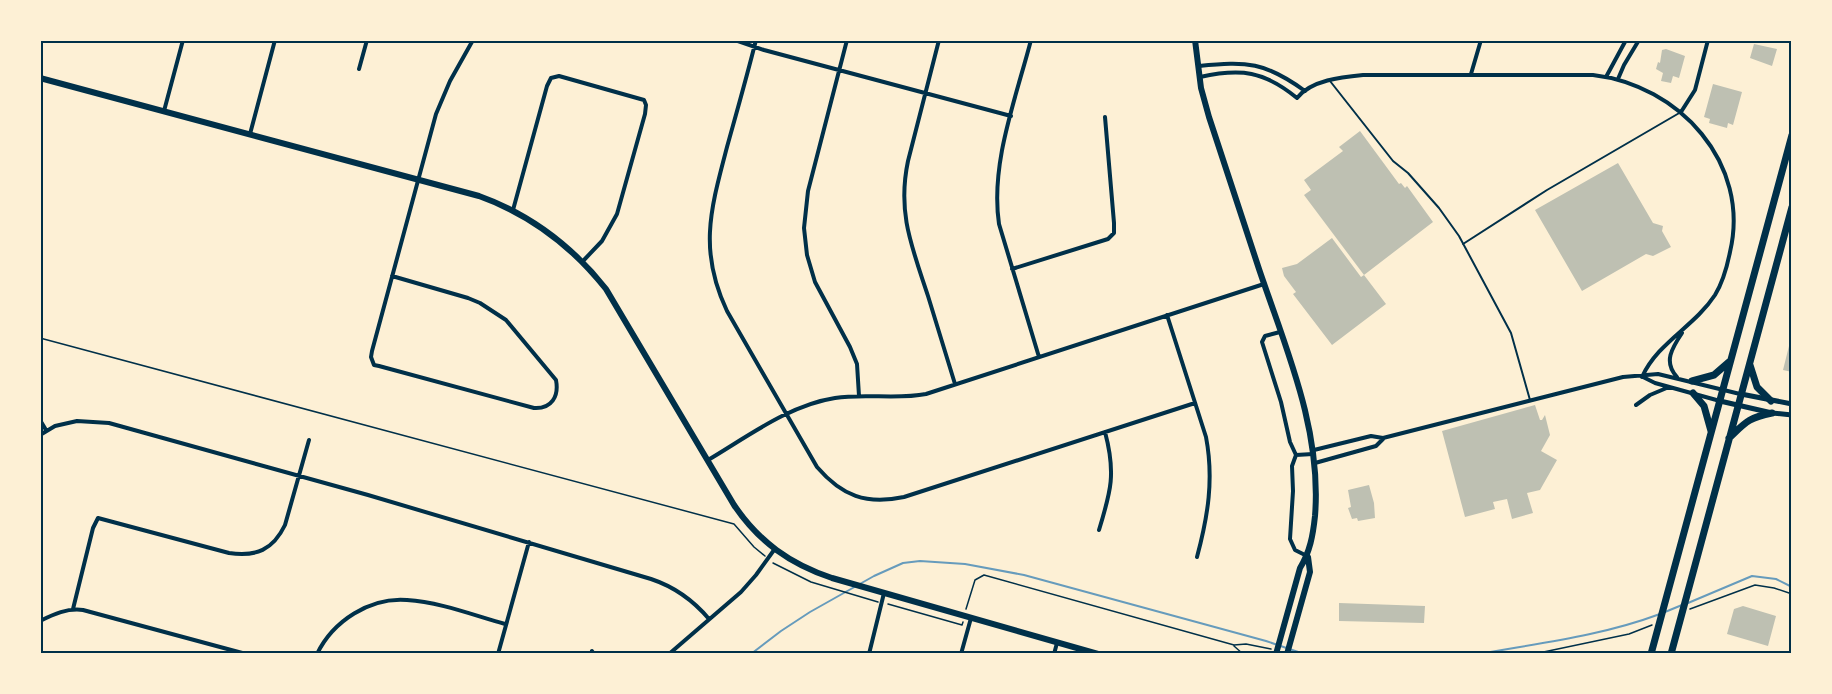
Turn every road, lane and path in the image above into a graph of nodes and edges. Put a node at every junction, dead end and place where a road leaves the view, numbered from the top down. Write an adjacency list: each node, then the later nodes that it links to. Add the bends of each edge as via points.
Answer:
1 (183, 40): 27 (street)
2 (275, 40): 31 (street)
3 (367, 40): 17 (street)
4 (472, 40): 33 (street, via 443,95)
5 (735, 40): 15 (street)
6 (756, 40): 15 (street)
7 (847, 40): 18 (street)
8 (939, 40): 26 (street)
9 (1031, 40): 29 (street)
10 (1195, 40): 16 (main road)
11 (1481, 40): 19 (street)
12 (1626, 40): 21 (street)
13 (1639, 40): 23 (street)
14 (1708, 40): 28 (street, via 1695,90)
15 (754, 47): 18 (street); 65 (street, via 713,203 709,252 726,311)
16 (1198, 66): 20 (main road); 25 (street, via 1234,63 1264,67)
17 (359, 69)
18 (839, 70): 26 (street); 56 (street, via 808,191 805,237 818,290 853,353)
19 (1471, 75): 21 (street); 24 (street, via 1363,75)
20 (1200, 77): 25 (street, via 1231,72 1254,74 1281,85 1297,98); 40 (main road)
21 (1606, 77): 23 (street)
22 (40, 78): 27 (main road)
23 (1618, 79): 28 (street, via 1653,93)
24 (1330, 81): 25 (street); 36 (lane, via 1393,161 1408,172 1439,208)
25 (1305, 91)
26 (925, 93): 29 (street); 51 (street, via 906,171 904,210 911,245)
27 (164, 111): 31 (main road)
28 (1681, 112): 36 (lane); 42 (street, via 1723,166 1731,189 1734,218 1722,281 1702,312)
29 (1011, 116): 38 (street, via 998,170 996,202)
30 (1105, 117): 38 (street, via 1114,223 1111,237)
31 (250, 134): 33 (main road)
32 (1791, 135): 46 (highway)
33 (418, 179): 35 (main road); 39 (street)
34 (1791, 207): 47 (highway)
35 (513, 210): 37 (main road, via 546,229); 37 (street, via 552,77 645,102 617,214 602,241)
36 (1463, 244): 57 (lane, via 1511,333)
37 (583, 261): 77 (main road, via 617,306)
38 (1012, 269): 45 (street)
39 (392, 276): 39 (street, via 468,298 502,317 556,380 551,403 534,408 372,361)
40 (1264, 284): 41 (street); 43 (main road)
41 (1167, 315): 45 (street); 60 (street)
42 (1685, 329): 48 (street, via 1649,361); 49 (street, via 1669,357)
43 (1280, 332): 75 (main road); 76 (street, via 1265,336 1262,342)
44 (40, 338): 83 (path, via 734,524)
45 (1039, 357): 51 (street)
46 (1731, 361): 50 (highway, via 1714,375); 53 (highway)
47 (1749, 363): 55 (highway); 58 (highway, via 1757,387)
48 (1642, 377): 49 (street, via 1650,374); 52 (street); 57 (street, via 1623,377)
49 (1677, 378): 50 (street)
50 (1692, 381): 53 (street)
51 (955, 384): 56 (street, via 916,396)
52 (1669, 387): 54 (street); 62 (street)
53 (1723, 390): 55 (street); 59 (highway)
54 (1693, 393): 59 (street); 69 (highway, via 1704,406)
55 (1741, 394): 58 (street); 63 (highway)
56 (859, 396): 65 (street, via 824,400)
57 (1530, 400): 72 (street)
58 (1771, 400): 61 (street)
59 (1720, 401): 63 (street); 69 (highway)
60 (1195, 403): 70 (street); 85 (street, via 1206,437 1211,483)
61 (1791, 404)
62 (1636, 405)
63 (1738, 405): 64 (street); 73 (highway)
64 (1772, 412): 66 (street); 73 (highway, via 1746,421)
65 (786, 415): 70 (street, via 830,482 850,494 885,501); 77 (street)
66 (1791, 415)
67 (40, 420): 68 (street)
68 (46, 430): 71 (street); 79 (street, via 77,421 98,421)
69 (1711, 431): 100 (highway)
70 (1105, 432): 80 (street, via 1112,478)
71 (40, 435)
72 (1383, 438): 75 (street, via 1371,436); 78 (street, via 1376,446)
73 (1729, 438): 111 (highway)
74 (309, 440): 79 (street)
75 (1314, 452): 76 (street); 78 (main road)
76 (1296, 455): 84 (street, via 1290,539 1295,550)
77 (707, 460): 82 (main road, via 743,519)
78 (1315, 463): 84 (main road, via 1316,502)
79 (298, 476): 81 (street); 90 (street, via 282,531 269,546 252,554 229,553 98,518)
80 (1099, 530)
81 (529, 542): 93 (street, via 664,583 685,595); 95 (street)
82 (774, 550): 87 (main road, via 803,567); 93 (street, via 749,583)
83 (761, 553)
84 (1308, 556): 99 (main road, via 1300,568); 110 (main road, via 1310,572)
85 (1197, 557)
86 (772, 562): 88 (path, via 820,585)
87 (883, 592): 92 (main road); 105 (street)
88 (874, 601)
89 (888, 604): 96 (path)
90 (73, 609): 94 (street); 101 (street)
91 (966, 609): 98 (path, via 975,580 984,575)
92 (971, 617): 97 (main road); 106 (street)
93 (710, 618): 104 (street)
94 (40, 621)
95 (505, 624): 102 (street, via 416,601 389,601 350,616 330,633); 103 (street)
96 (962, 625)
97 (1057, 642): 107 (street); 108 (main road)
98 (1234, 645): 99 (path); 109 (path)
99 (1277, 652)
100 (1652, 652)
101 (246, 654)
102 (317, 654)
103 (498, 654)
104 (669, 654)
105 (870, 654)
106 (961, 654)
107 (1054, 654)
108 (1098, 654)
109 (1243, 654)
110 (1287, 654)
111 (1671, 654)

